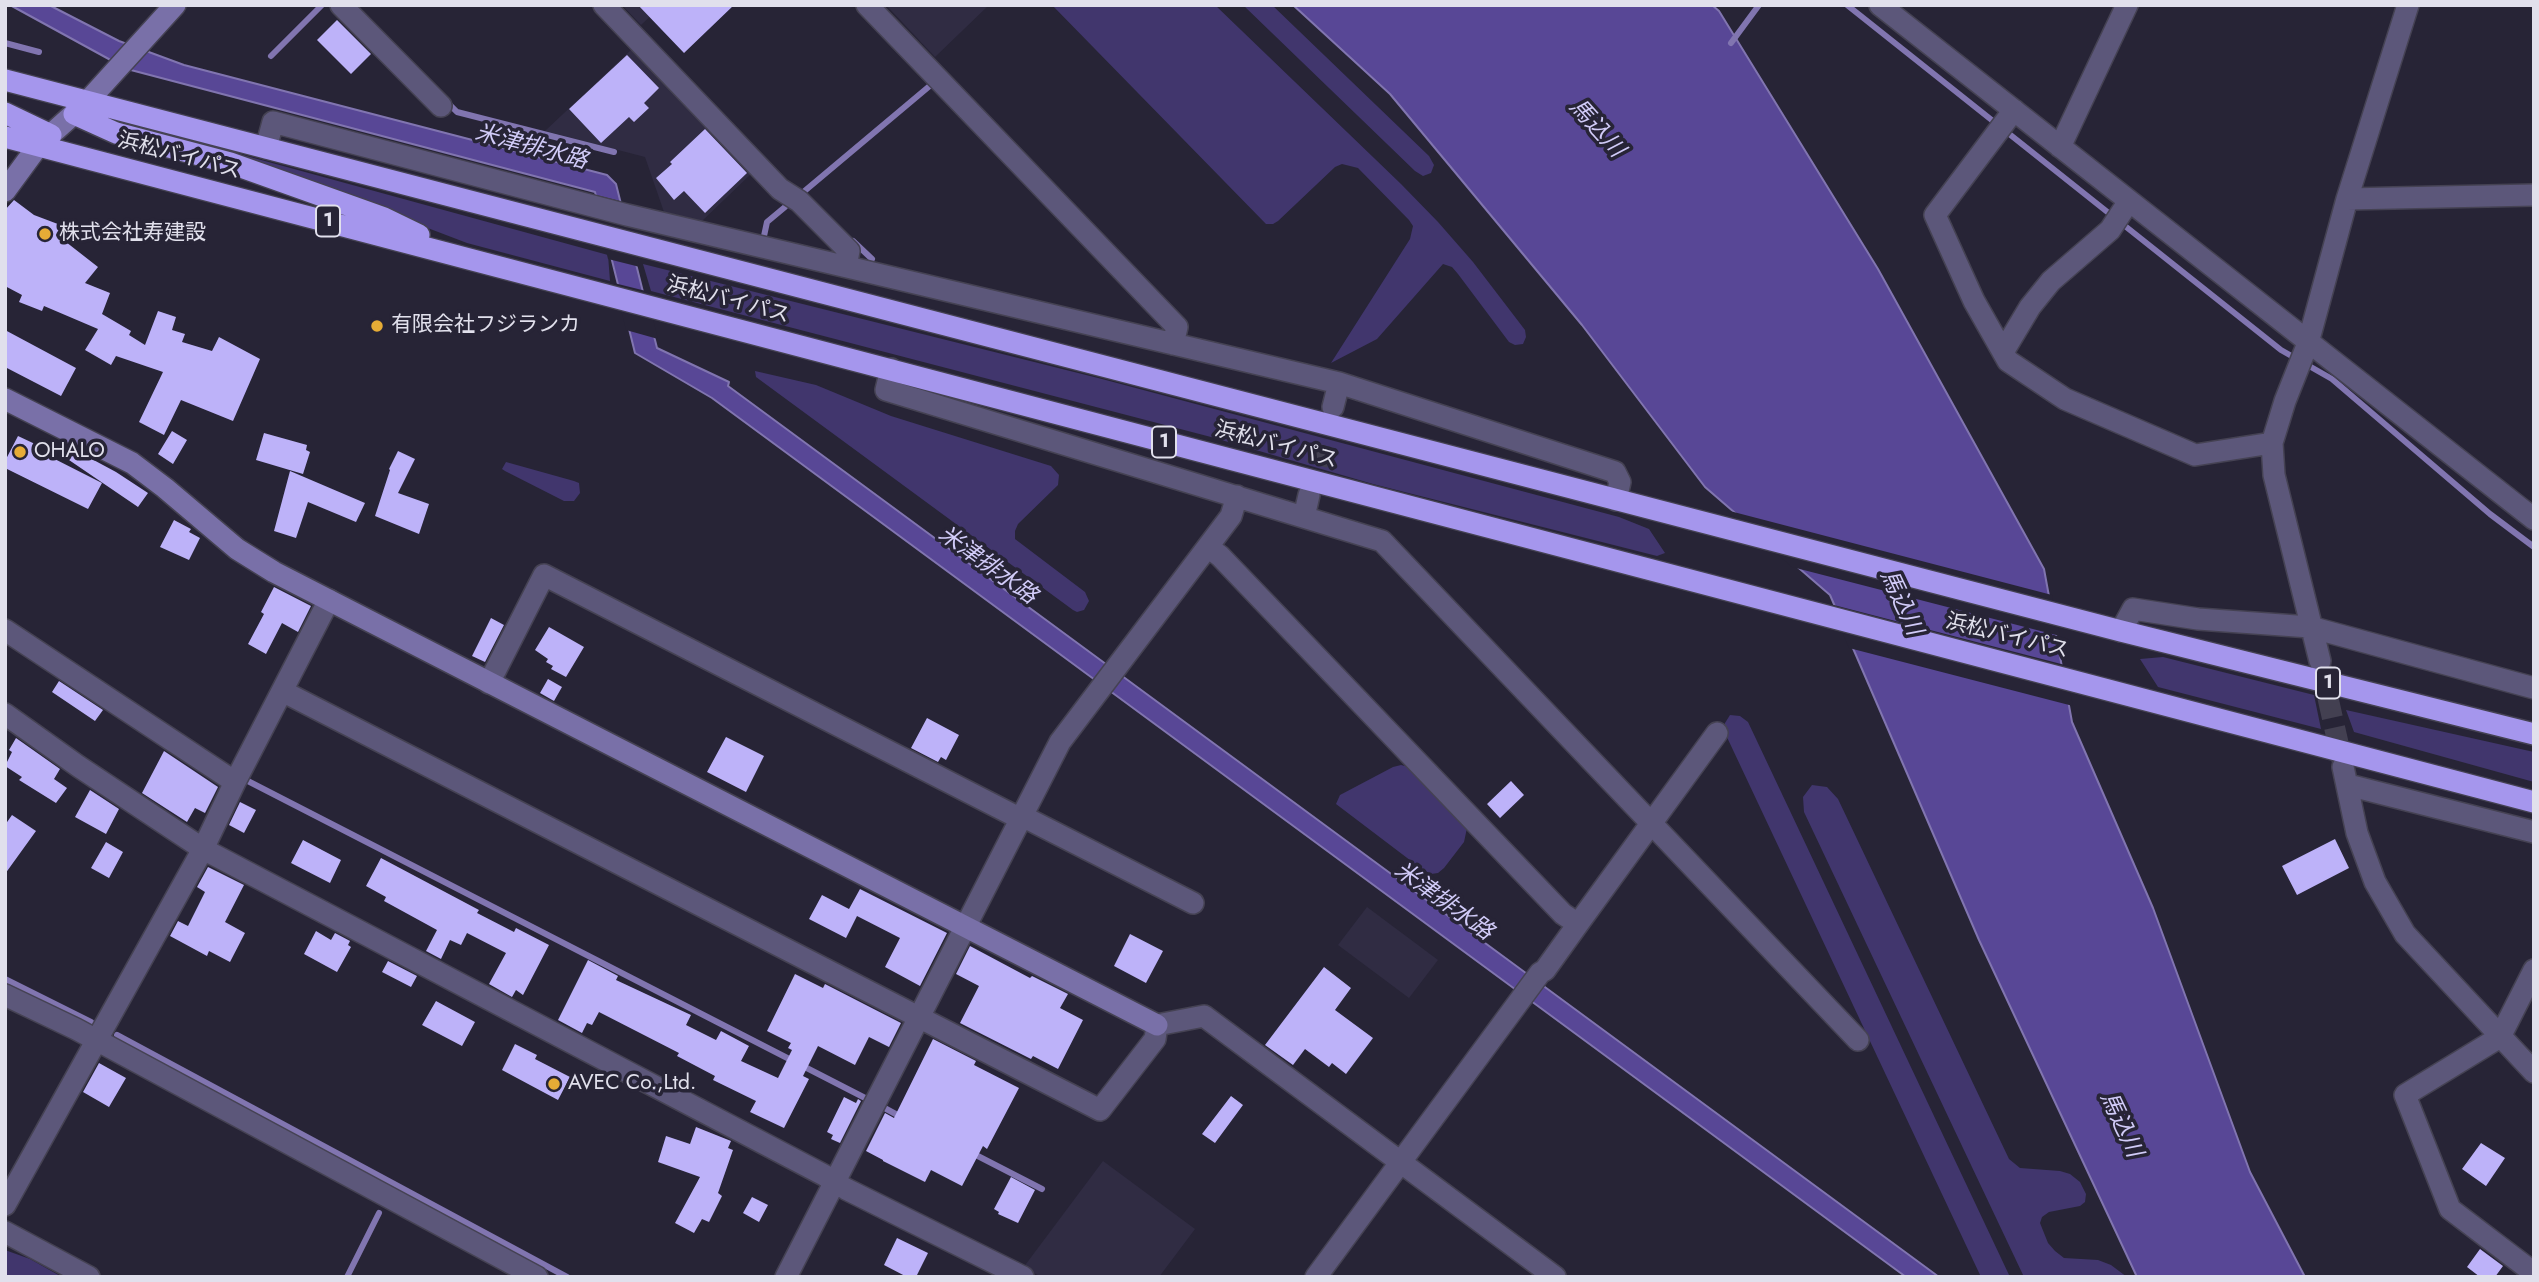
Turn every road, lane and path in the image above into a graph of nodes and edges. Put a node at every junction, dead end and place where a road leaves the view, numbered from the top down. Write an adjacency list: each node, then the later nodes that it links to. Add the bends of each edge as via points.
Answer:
1 (175, 5): 10 (street)
2 (341, 5): 9 (street)
3 (604, 5): 22 (street, via 780,189 799,201 849,251)
4 (867, 5): 24 (street, via 1177,327)
5 (1880, 5): 11 (street)
6 (2127, 5): 15 (street)
7 (2408, 5): 19 (street)
8 (5, 80): 10 (highway, 浜松バイパス / 1)
9 (441, 106)
10 (81, 108): 14 (street); 16 (highway, 浜松バイパス / 1); 21 (highway, via 116,133 230,163 384,218)
11 (2014, 110): 15 (street); 25 (street, via 1935,215)
12 (5, 113): 14 (highway)
13 (5, 137): 14 (highway, 浜松バイパス / 1)
14 (45, 140): 17 (street); 21 (highway, 浜松バイパス / 1)
15 (2060, 147): 20 (street)
16 (266, 148): 22 (street, via 273,122 627,215); 33 (highway, 浜松バイパス / 1)
17 (5, 191)
18 (2534, 195): 19 (street)
19 (2347, 199): 23 (street)
20 (2129, 201): 23 (street); 25 (street, via 2110,230 2051,281 2030,306)
21 (455, 254): 26 (highway, 浜松バイパス / 1)
22 (846, 266): 24 (street)
23 (2308, 343): 30 (street); 35 (street)
24 (1173, 344): 27 (street)
25 (2003, 352): 30 (street, via 2008,361 2065,399 2195,455)
26 (891, 369): 32 (street, via 886,390); 49 (highway, 浜松バイパス / 1)
27 (1339, 383): 29 (street); 33 (street, via 1615,472 1620,482)
28 (5, 399): 37 (street, via 132,463 237,549)
29 (1333, 407)
30 (2273, 443): 38 (street, via 2274,475)
31 (1309, 495): 34 (street)
32 (1237, 496): 34 (street); 36 (street, via 1231,516)
33 (1616, 500): 40 (highway, 浜松バイパス / 1)
34 (1304, 517): 51 (street, via 1382,541)
35 (2534, 519)
36 (1208, 547): 50 (street, via 1060,742); 55 (street)
37 (329, 600): 42 (street); 44 (street)
38 (2310, 627): 40 (street, via 2133,609); 41 (street); 43 (street)
39 (5, 631): 48 (street)
40 (2121, 631): 47 (highway, 浜松バイパス / 1)
41 (2320, 661)
42 (489, 683): 50 (street, via 544,575); 56 (street)
43 (2534, 688)
44 (282, 691): 48 (street); 59 (street)
45 (5, 714): 53 (street)
46 (1717, 733): 51 (street)
47 (2534, 734)
48 (235, 782): 53 (street)
49 (2534, 802)
50 (1022, 817): 54 (street); 56 (street)
51 (1651, 822): 55 (street); 62 (street)
52 (2534, 832): 61 (street, via 2346,776 2357,833 2375,883 2405,933)
53 (203, 849): 63 (street); 66 (street)
54 (1193, 903)
55 (1578, 925): 65 (street)
56 (965, 927): 59 (street); 60 (street)
57 (2534, 970): 61 (street)
58 (5, 995): 63 (street)
59 (919, 1017): 60 (street, via 1100,1110 1156,1039); 66 (street)
60 (1157, 1025): 65 (street, via 1205,1016)
61 (2500, 1037): 64 (street); 69 (street, via 2405,1095 2450,1209)
62 (1858, 1040)
63 (97, 1041): 67 (street); 71 (street)
64 (2534, 1072)
65 (1401, 1162): 74 (street); 75 (street)
66 (835, 1182): 72 (street); 73 (street)
67 (5, 1205)
68 (5, 1232): 70 (street)
69 (2534, 1273)
70 (89, 1277)
71 (537, 1277)
72 (786, 1277)
73 (1023, 1277)
74 (1316, 1277)
75 (1555, 1277)

